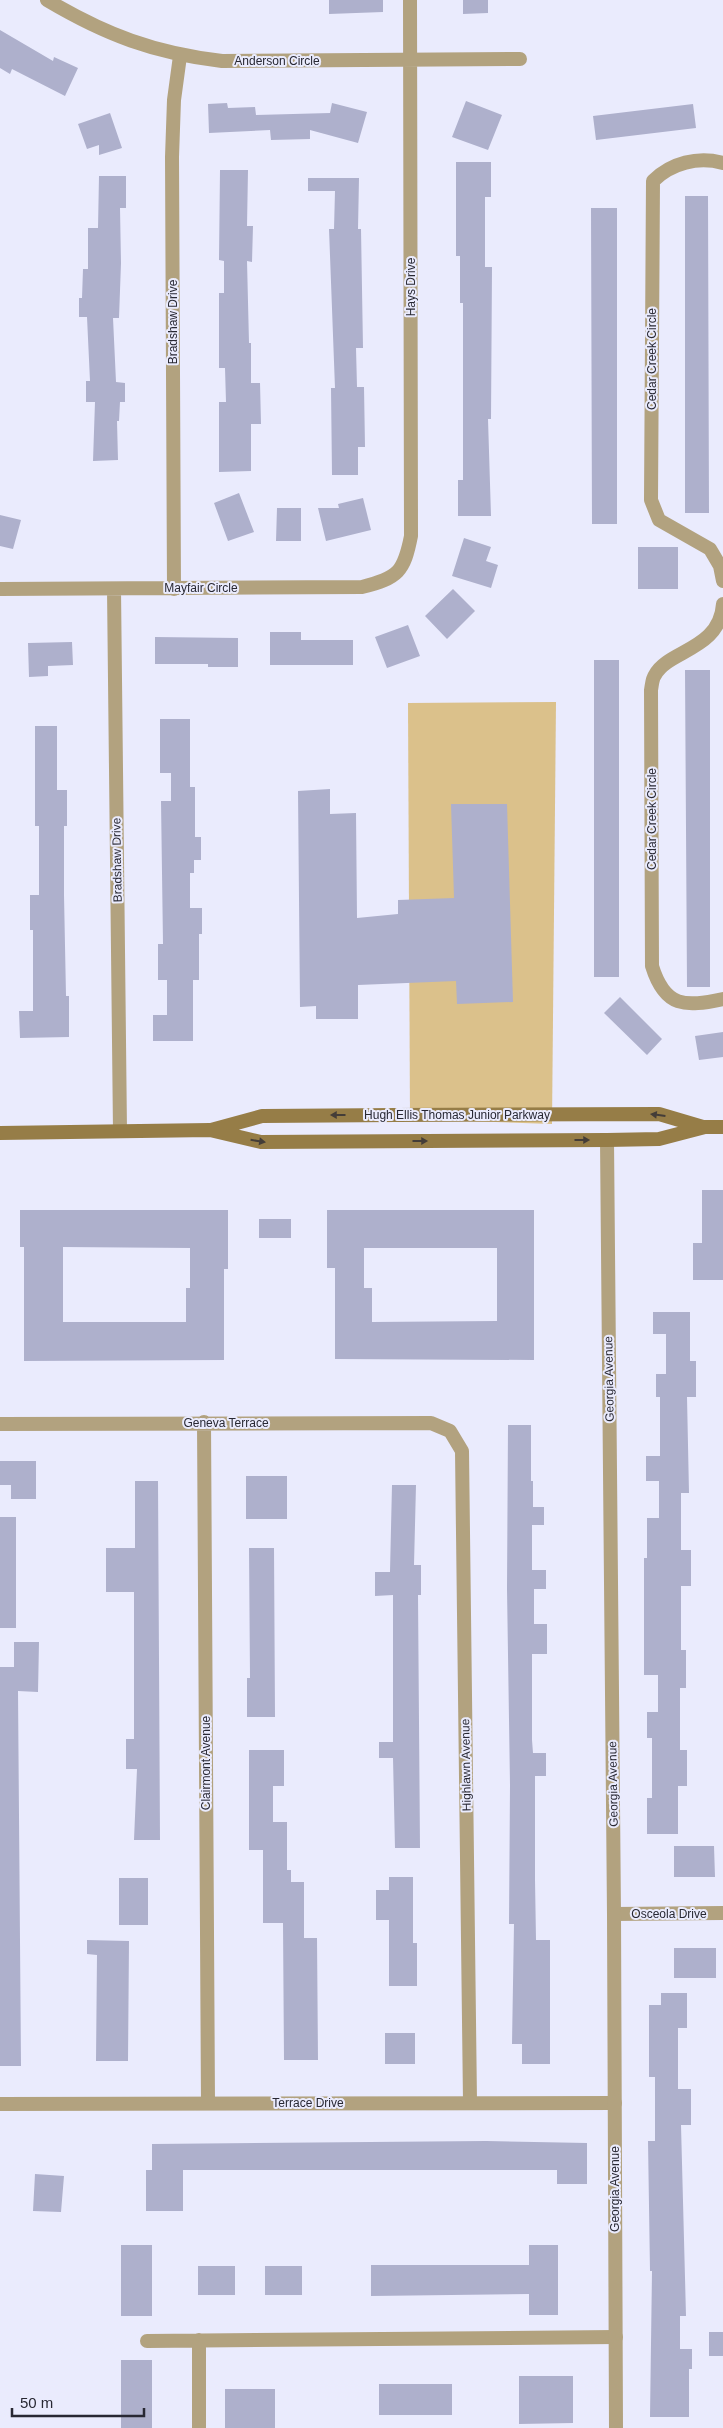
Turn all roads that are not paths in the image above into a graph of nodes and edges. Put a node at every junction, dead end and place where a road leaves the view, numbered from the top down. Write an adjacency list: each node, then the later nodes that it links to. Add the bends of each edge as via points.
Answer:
1 (47, 0): 3 (street, Anderson Circle, via 119,37)
2 (410, 0): 5 (street, Hays Drive)
3 (180, 56): 5 (street, Anderson Circle, via 222,61); 9 (street, Bradshaw Drive, via 174,100 172,157)
4 (520, 59): 5 (street, Anderson Circle)
5 (410, 61): 7 (street, Hays Drive, via 411,536 406,560)
6 (723, 163): 8 (street, Cedar Creek Circle, via 712,160 684,162 663,170 653,181 652,268 652,500 659,520 710,549 720,566)
7 (398, 571): 9 (street, Mayfair Circle, via 380,582 362,587)
8 (723, 580)
9 (174, 588): 11 (street, Mayfair Circle)
10 (0, 589): 11 (street, Mayfair Circle)
11 (114, 589): 18 (street, Bradshaw Drive)
12 (723, 604): 13 (street, Cedar Creek Circle)
13 (723, 612): 14 (street, Cedar Creek Circle, via 699,645 661,666 654,676 651,690 652,966 658,984 675,1001 694,1005)
14 (723, 999)
15 (705, 1127): 16 (main road, Hugh Ellis Thomas Junior Parkway); 17 (main road, Hugh Ellis Thomas Junior Parkway, one-way to 17, via 659,1114 262,1116); 20 (main road, Hugh Ellis Thomas Junior Parkway, via 659,1139)
16 (723, 1127)
17 (210, 1130): 18 (main road, Hugh Ellis Thomas Junior Parkway); 20 (main road, Hugh Ellis Thomas Junior Parkway, one-way to 20, via 261,1142)
18 (120, 1131): 19 (main road, Hugh Ellis Thomas Junior Parkway)
19 (0, 1133)
20 (606, 1140): 24 (street, Georgia Avenue)
21 (204, 1422): 22 (street, Geneva Terrace); 23 (street, Geneva Terrace, via 431,1423); 27 (street, Clairmont Avenue)
22 (0, 1424)
23 (450, 1431): 26 (street, Highlawn Avenue, via 462,1451)
24 (614, 1914): 25 (street, Osceola Drive); 28 (street, Georgia Avenue)
25 (723, 1914)
26 (470, 2102): 27 (street, Terrace Drive); 28 (street, Terrace Drive)
27 (208, 2103): 29 (street, Terrace Drive)
28 (615, 2103): 30 (street, Georgia Avenue)
29 (0, 2104)
30 (616, 2337): 32 (street); 34 (street, Georgia Avenue)
31 (147, 2340): 32 (street)
32 (199, 2340): 33 (street)
33 (199, 2428)
34 (616, 2428)

